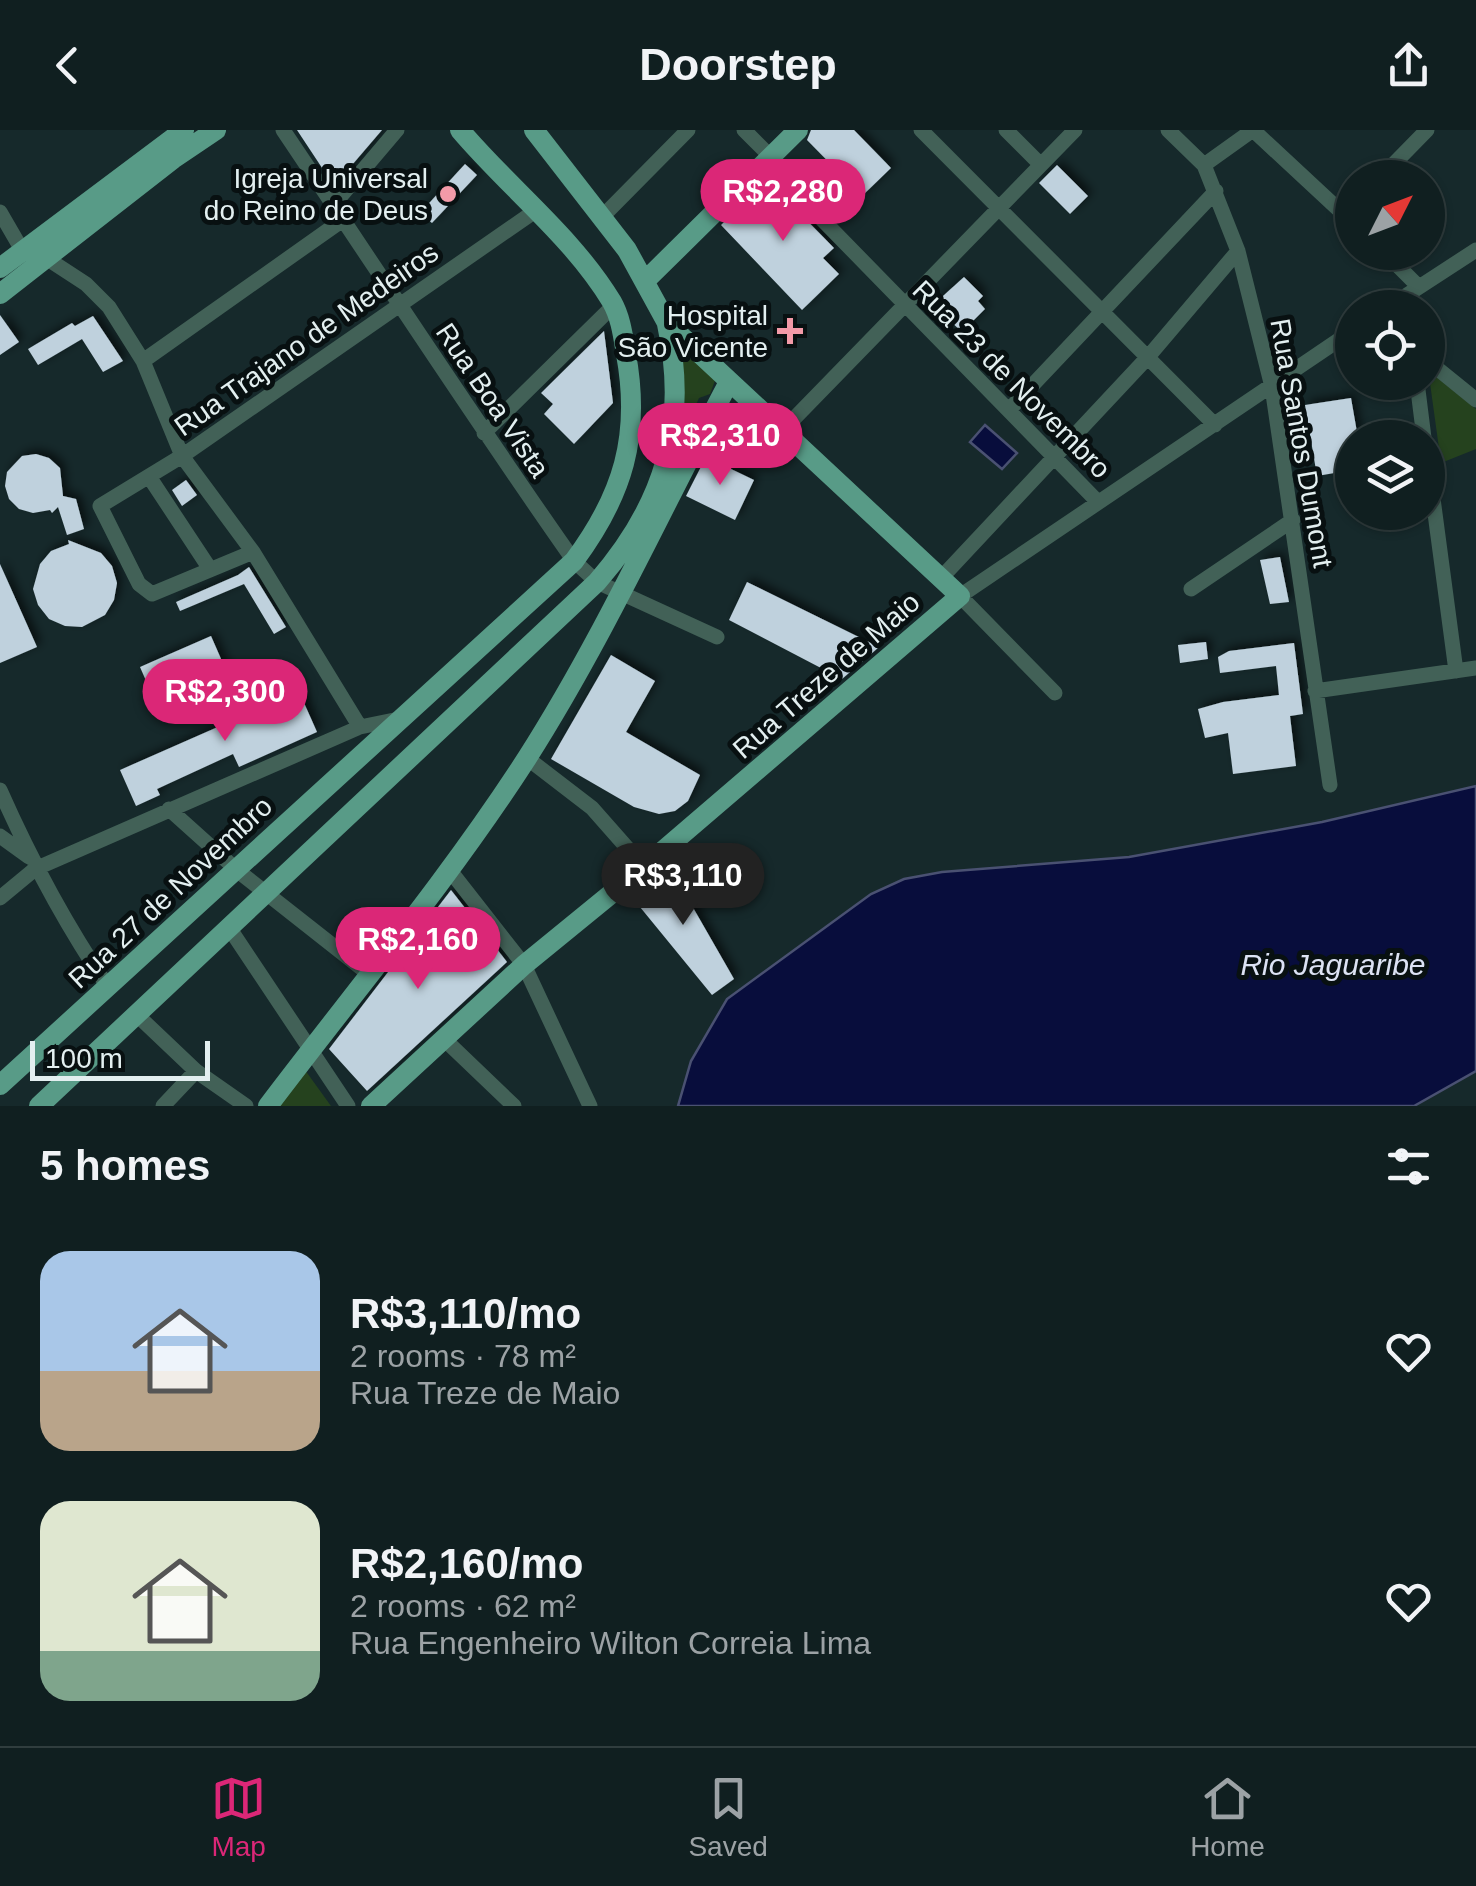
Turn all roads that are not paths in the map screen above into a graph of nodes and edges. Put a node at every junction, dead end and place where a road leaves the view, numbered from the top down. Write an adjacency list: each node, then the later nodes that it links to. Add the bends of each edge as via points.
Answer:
1 (184, 130): 16 (main road)
2 (216, 130): 16 (main road)
3 (284, 130): 23 (street, Rua Boa Vista)
4 (396, 130): 23 (street)
5 (460, 130): 25 (main road, Rua 27 de Novembro)
6 (534, 130): 27 (main road)
7 (688, 130): 27 (street)
8 (744, 130): 17 (street, Rua 23 de Novembro)
9 (798, 130): 17 (main road)
10 (922, 130): 24 (street)
11 (1006, 130): 19 (street)
12 (1075, 130): 19 (street)
13 (1168, 130): 20 (street, Rua Santos Dumont)
14 (1253, 130): 20 (street); 22 (street)
15 (1427, 130): 18 (street)
16 (168, 152): 30 (main road)
17 (768, 160): 34 (main road); 40 (street, Rua 23 de Novembro)
18 (1398, 160)
19 (1041, 165): 24 (street)
20 (1204, 166): 21 (street, Rua Santos Dumont)
21 (1216, 191): 31 (street, Rua Santos Dumont); 41 (street)
22 (1335, 201)
23 (335, 203): 28 (street, Rua Boa Vista)
24 (998, 208): 40 (street); 41 (street)
25 (538, 209): 38 (street, Rua Trajano de Medeiros); 39 (main road, Rua 27 de Novembro)
26 (0, 212): 30 (street)
27 (603, 216): 34 (main road)
28 (344, 220): 38 (street, Rua Boa Vista); 45 (street)
29 (1476, 250): 35 (street)
30 (32, 251): 32 (main road); 37 (main road); 45 (street, via 100,295)
31 (1238, 251): 44 (street); 48 (street, Rua Santos Dumont)
32 (0, 268)
33 (1402, 270): 35 (street)
34 (646, 280): 42 (main road)
35 (1418, 286): 36 (street)
36 (1414, 290)
37 (0, 294)
38 (399, 305): 53 (street, Rua Boa Vista); 54 (street, Rua Trajano de Medeiros)
39 (614, 305): 53 (street); 61 (main road, Rua 27 de Novembro, via 628,366 630,440 617,489)
40 (904, 306): 50 (street, Rua 23 de Novembro); 52 (street)
41 (1100, 313): 44 (street); 50 (street)
42 (666, 322): 47 (main road); 64 (main road, via 676,386 666,468 638,527)
43 (1335, 344): 48 (street, Rua Treze de Maio)
44 (1148, 357): 51 (street); 55 (street)
45 (143, 361): 54 (street)
46 (1445, 375): 49 (street)
47 (729, 382): 52 (main road); 66 (main road)
48 (1272, 388): 51 (street, Rua Treze de Maio); 58 (street, Rua Santos Dumont)
49 (1476, 400)
50 (1009, 410): 55 (street, Rua 23 de Novembro)
51 (1215, 426): 57 (street, Rua Treze de Maio)
52 (783, 430): 63 (main road)
53 (484, 433): 61 (street, Rua Boa Vista)
54 (182, 456): 56 (street, Rua Trajano de Medeiros); 60 (street)
55 (1054, 458): 57 (street, Rua 23 de Novembro); 63 (street)
56 (150, 478): 62 (street); 62 (street, Rua Trajano de Medeiros, via 100,506 139,584 159,593)
57 (1098, 502): 67 (street, Rua Treze de Maio)
58 (1293, 520): 65 (street); 71 (street, Rua Santos Dumont)
59 (1437, 530): 70 (street)
60 (253, 552): 62 (street); 74 (street)
61 (574, 562): 64 (street, Rua Boa Vista); 73 (main road, Rua 27 de Novembro)
62 (210, 569)
63 (942, 576): 67 (main road)
64 (597, 582): 66 (street, Rua Boa Vista); 84 (main road)
65 (1190, 589)
66 (624, 592): 68 (street, Rua Boa Vista); 75 (main road)
67 (960, 596): 72 (street); 81 (main road, Rua Treze de Maio)
68 (717, 636)
69 (1476, 668): 70 (street)
70 (1456, 671): 71 (street)
71 (1315, 691): 76 (street, Rua Santos Dumont)
72 (1054, 692)
73 (399, 719): 74 (street); 83 (main road, Rua 27 de Novembro)
74 (360, 727): 78 (street)
75 (527, 758): 81 (street, via 592,808); 82 (main road)
76 (1330, 786)
77 (0, 790): 80 (street)
78 (169, 809): 80 (street); 83 (street)
79 (0, 836): 80 (street)
80 (32, 863): 85 (street); 89 (street)
81 (644, 867): 87 (main road, Rua Treze de Maio)
82 (448, 868): 87 (street); 88 (main road)
83 (238, 871): 84 (street); 89 (main road, Rua 27 de Novembro)
84 (265, 892): 86 (main road); 88 (street)
85 (0, 898)
86 (228, 926): 90 (main road); 92 (street)
87 (524, 965): 91 (main road, Rua Treze de Maio); 95 (street)
88 (370, 974): 92 (main road)
89 (108, 987): 94 (main road, Rua 27 de Novembro)
90 (136, 1014): 93 (street); 96 (main road)
91 (444, 1039): 101 (main road, Rua Treze de Maio); 102 (street)
92 (311, 1050): 99 (main road); 100 (street)
93 (196, 1071): 97 (street); 98 (street)
94 (0, 1085)
95 (588, 1105)
96 (39, 1106)
97 (163, 1106)
98 (246, 1106)
99 (268, 1106)
100 (348, 1106)
101 (371, 1106)
102 (514, 1106)

